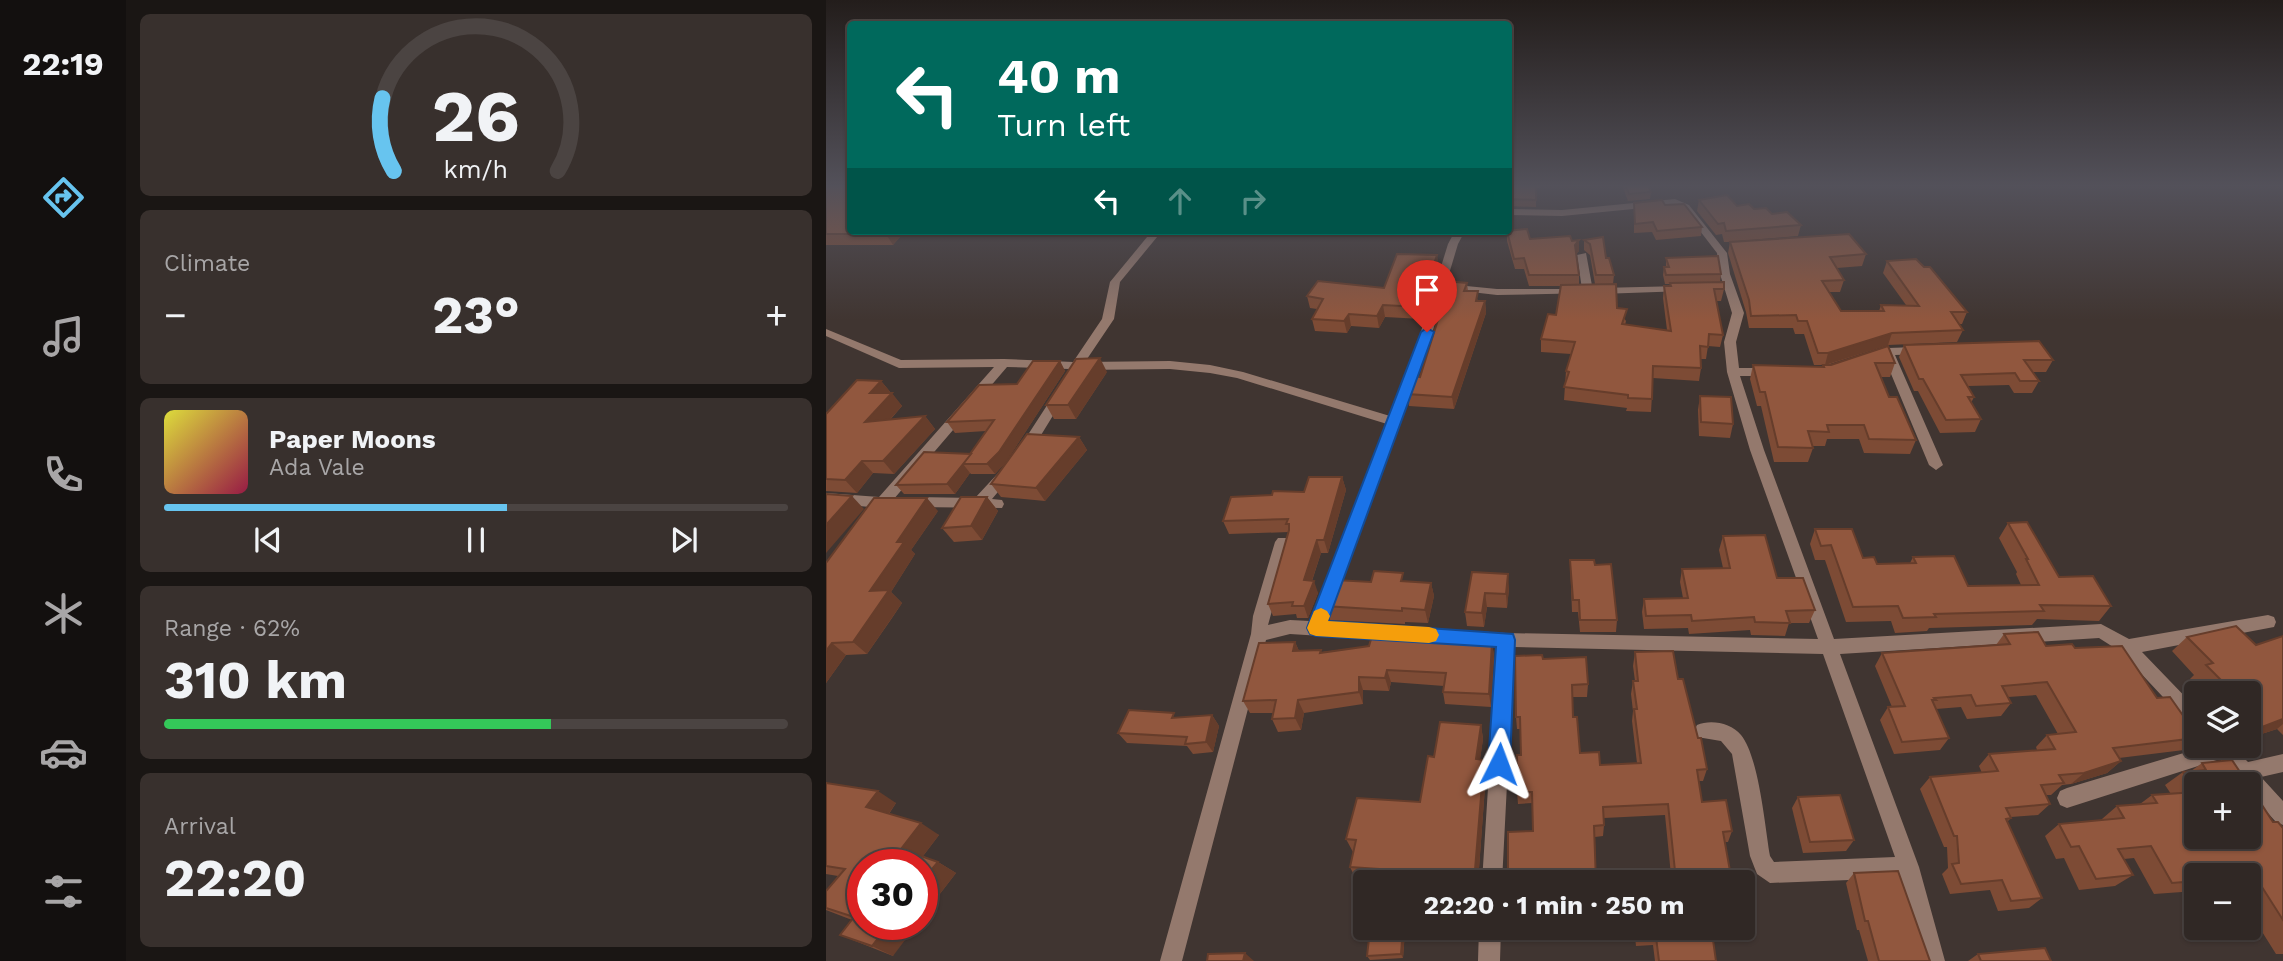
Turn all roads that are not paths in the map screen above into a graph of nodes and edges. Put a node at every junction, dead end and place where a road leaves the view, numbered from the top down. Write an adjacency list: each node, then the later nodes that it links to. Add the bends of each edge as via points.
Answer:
1 (1709, 230): 14 (street, via 1726,247 1724,288 1738,313 1730,342)
2 (1154, 235): 13 (street, via 1115,282 1108,319)
3 (1458, 235): 5 (street)
4 (1582, 255): 7 (street)
5 (1441, 287): 7 (street); 16 (street)
6 (1691, 289): 7 (street)
7 (1588, 291)
8 (826, 332): 11 (street, via 899,364)
9 (1930, 350): 10 (street)
10 (1888, 352): 12 (street); 17 (street)
11 (1004, 363): 13 (street); 20 (street)
12 (1854, 364)
13 (1076, 366): 16 (street, via 1210,369); 19 (street, via 1016,463)
14 (1733, 372): 15 (street); 28 (street)
15 (1786, 372)
16 (1395, 422): 25 (street)
17 (1936, 465)
18 (826, 498): 20 (street)
19 (981, 501): 20 (street); 21 (street)
20 (883, 503): 22 (street)
21 (997, 504)
22 (866, 521)
23 (1283, 542): 26 (street)
24 (2269, 622): 29 (street)
25 (1316, 628): 26 (street, via 1290,627); 27 (street)
26 (1259, 634): 42 (street)
27 (1506, 640): 28 (street); 40 (street)
28 (1830, 647): 29 (street, via 2093,631 2110,634); 39 (street)
29 (2127, 647): 30 (street)
30 (2184, 707)
31 (1703, 731): 39 (street, via 1715,729 1729,735 1745,759 1760,856 1770,873)
32 (2189, 758): 37 (street)
33 (2233, 758): 35 (street)
34 (2283, 763): 35 (street)
35 (2246, 772)
36 (2261, 789): 38 (street)
37 (2067, 798)
38 (2283, 815)
39 (1909, 867): 44 (street)
40 (1494, 870)
41 (1490, 940): 43 (street)
42 (1171, 961)
43 (1489, 961)
44 (1934, 961)

